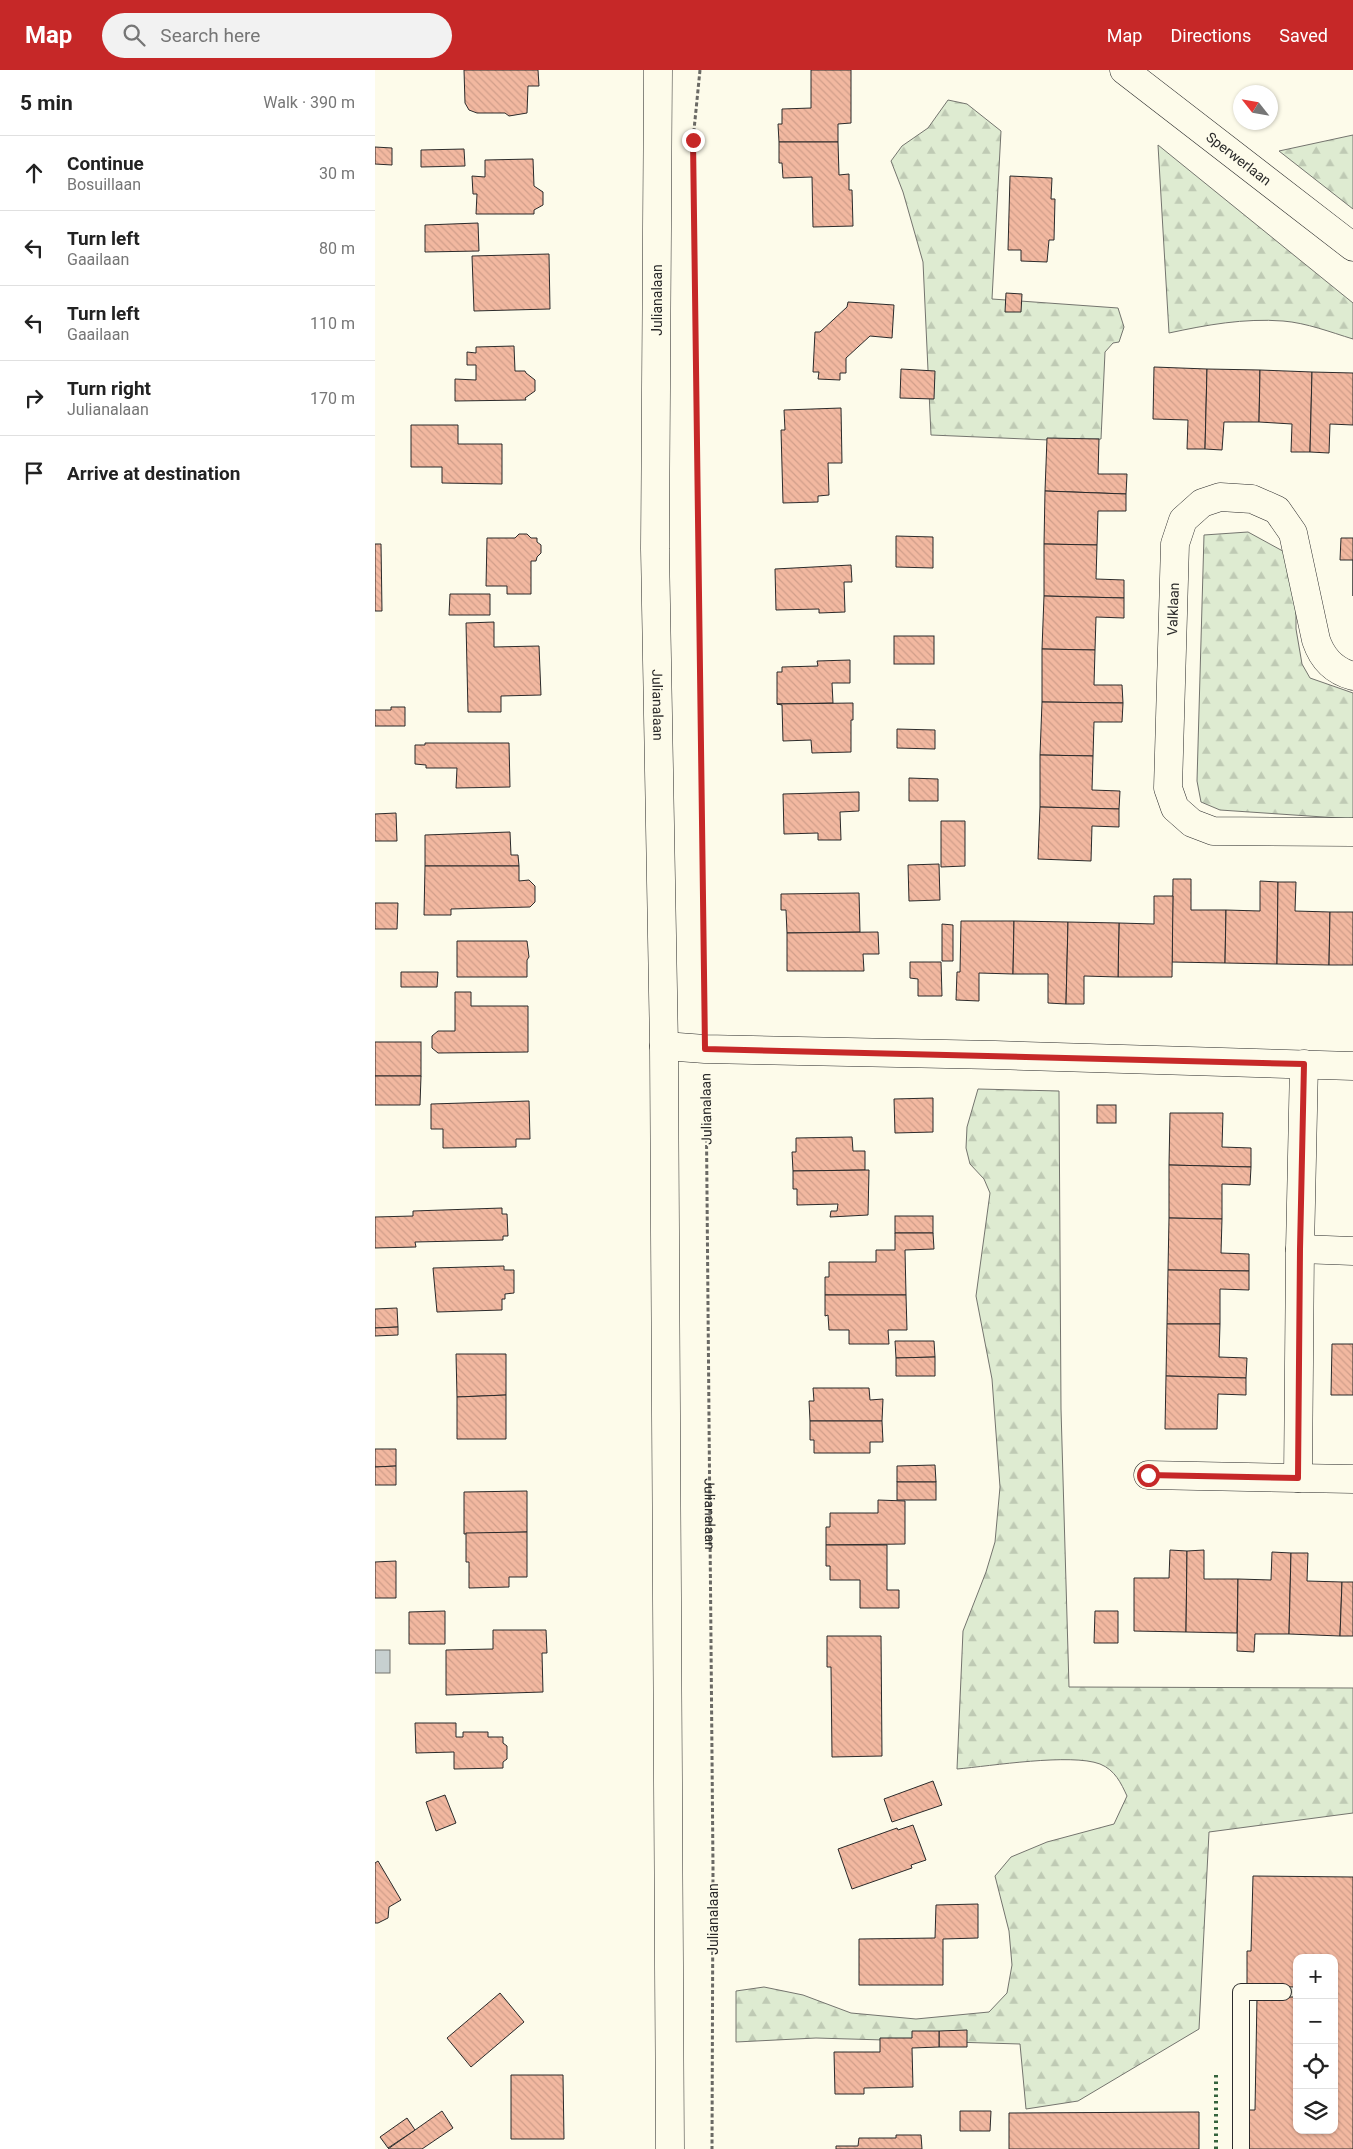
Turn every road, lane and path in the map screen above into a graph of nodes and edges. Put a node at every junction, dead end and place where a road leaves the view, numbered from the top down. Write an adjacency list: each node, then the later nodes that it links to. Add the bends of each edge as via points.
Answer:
1 (658, 70): 7 (street, Julianalaan, via 655,549)
2 (700, 70): 8 (path, Julianalaan, via 693,140)
3 (1124, 70): 4 (street, Sperwerlaan)
4 (1353, 246)
5 (1353, 676): 6 (street, Valklaan, via 1332,666 1321,654 1293,532 1277,510 1252,499 1220,498 1202,504 1183,520 1175,544 1169,749 1168,788 1175,808 1191,823 1213,831)
6 (1353, 832)
7 (664, 1046): 8 (street); 17 (street, Julianalaan)
8 (705, 1049): 9 (street); 18 (path, Julianalaan, via 713,1868)
9 (1304, 1064): 10 (street); 11 (street)
10 (1353, 1066)
11 (1300, 1249): 12 (street); 14 (street)
12 (1353, 1251)
13 (1148, 1475): 14 (street)
14 (1298, 1478): 15 (street)
15 (1353, 1479)
16 (1283, 1992): 19 (lane, via 1241,1992)
17 (670, 2149)
18 (712, 2149)
19 (1241, 2149)

